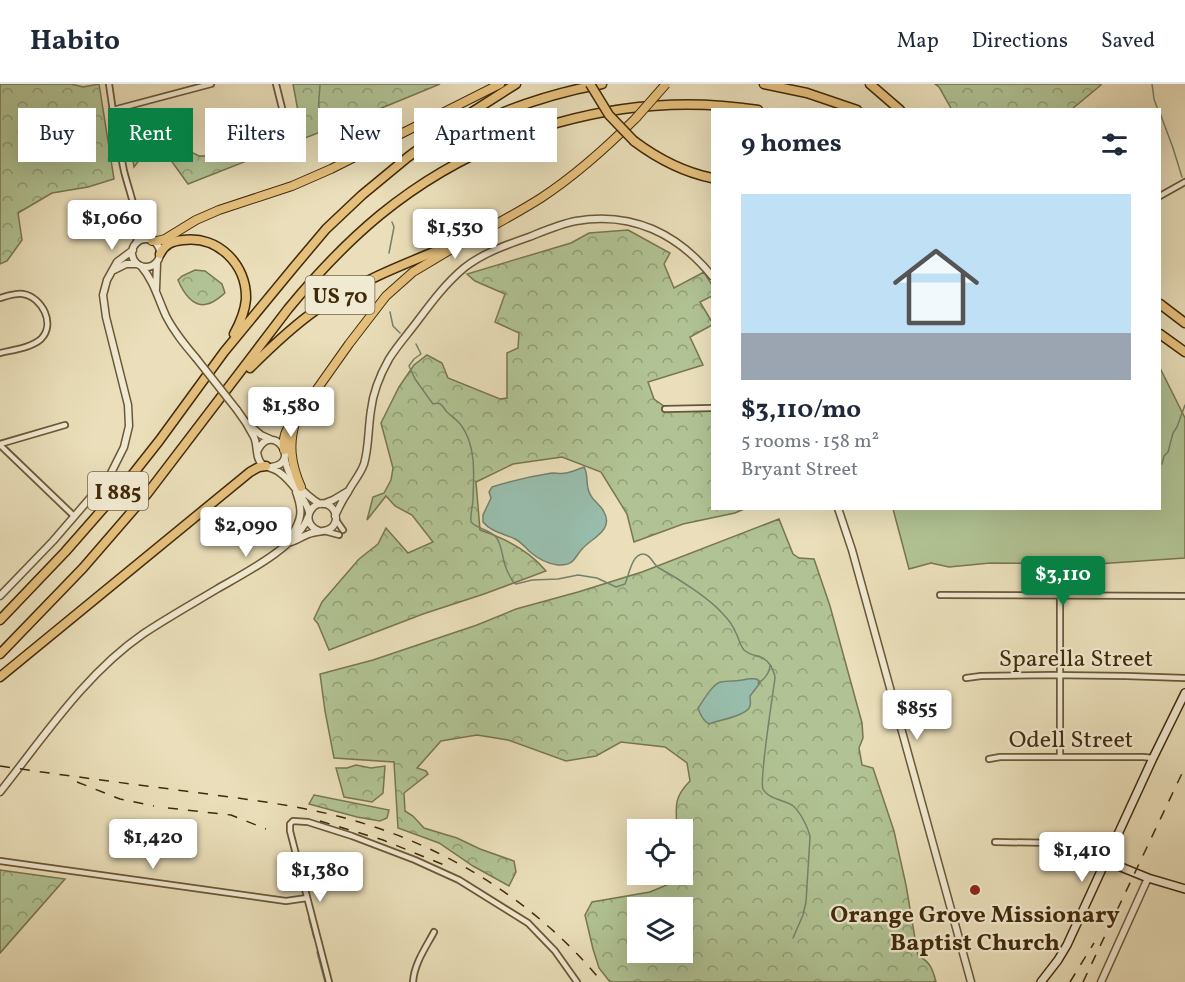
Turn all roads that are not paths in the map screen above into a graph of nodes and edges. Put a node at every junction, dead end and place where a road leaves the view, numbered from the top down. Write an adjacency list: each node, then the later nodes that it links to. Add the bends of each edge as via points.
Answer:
1 (109, 84): 11 (street)
2 (211, 84): 12 (street)
3 (276, 84): 13 (street)
4 (500, 84): 24 (highway, via 331,170 219,210 165,239)
5 (516, 84): 19 (highway, via 447,128)
6 (590, 84): 18 (highway, bridge, via 609,115 634,141 671,164)
7 (602, 84): 19 (highway, I 885, via 489,117)
8 (666, 84): 23 (highway, US 70, bridge, via 600,153 561,184)
9 (764, 84): 15 (highway)
10 (870, 84): 16 (highway)
11 (112, 108)
12 (120, 108)
13 (282, 108)
14 (744, 108): 38 (highway, I 885, via 684,105 614,110 534,130 458,162 399,200 344,247 296,300)
15 (851, 108)
16 (898, 108)
17 (122, 162): 22 (street)
18 (711, 178)
19 (382, 179): 35 (highway, I 885, via 321,236)
20 (1185, 182): 21 (street)
21 (1161, 195)
22 (136, 217): 24 (street); 25 (street)
23 (478, 234): 38 (highway, US 70, via 330,301 290,330); 41 (highway, via 413,272 390,291)
24 (151, 240): 25 (street, via 142,240); 26 (street, via 157,245)
25 (135, 247): 27 (street, via 133,258); 28 (street)
26 (158, 258): 27 (street, via 148,267); 30 (street); 35 (highway, via 170,243 195,239 216,246 237,265 244,284 245,306)
27 (139, 265): 28 (street, via 126,264); 30 (street)
28 (113, 270): 54 (street, via 105,285 104,301 127,398 128,433 114,469)
29 (711, 275): 50 (street, via 689,250 669,237 635,223 611,220 566,224 486,254 446,284 394,351 374,392 363,466)
30 (156, 290): 42 (street, bridge, via 171,326)
31 (0, 298): 37 (street, via 21,293 32,296 45,311 47,321 40,339)
32 (1161, 305): 33 (highway)
33 (1185, 323)
34 (1161, 335): 36 (highway)
35 (224, 352): 64 (highway, I 885, via 129,479)
36 (1185, 352)
37 (0, 353)
38 (227, 392): 65 (highway, I 885, via 116,532)
39 (711, 408): 40 (street)
40 (665, 410)
41 (298, 416): 47 (highway, via 286,431); 49 (highway, via 292,437 292,459)
42 (248, 424): 44 (street); 46 (street)
43 (65, 425): 45 (street)
44 (272, 440): 46 (street, via 263,443); 47 (street, via 280,444)
45 (0, 444): 54 (street)
46 (258, 451): 48 (street, via 259,460)
47 (284, 453): 48 (street, via 280,465); 49 (street)
48 (268, 467): 49 (street); 67 (highway, via 250,472)
49 (298, 488): 51 (street); 53 (street); 59 (street, via 300,517)
50 (348, 491): 51 (street); 55 (street)
51 (321, 504): 53 (street); 55 (street, via 331,508)
52 (839, 510): 86 (street)
53 (309, 515): 57 (street, via 311,526); 59 (street)
54 (74, 516): 61 (street)
55 (336, 517): 56 (street); 57 (street, via 332,527)
56 (343, 530)
57 (321, 531): 58 (street); 59 (street)
58 (339, 535)
59 (287, 544): 74 (street, via 251,570 148,630 118,653 74,698)
60 (940, 595): 62 (street)
61 (0, 596)
62 (1060, 596): 63 (street); 66 (street)
63 (1185, 596)
64 (0, 620)
65 (0, 654)
66 (1060, 675): 68 (street, Sparella Street); 69 (street, Sparella Street); 71 (street)
67 (0, 676)
68 (966, 678)
69 (1185, 678)
70 (1185, 693): 72 (main road)
71 (1060, 756): 72 (street, Odell Street); 73 (street, Odell Street)
72 (1153, 758): 76 (main road)
73 (989, 759)
74 (0, 792)
75 (995, 842): 76 (street)
76 (1113, 844): 78 (main road)
77 (0, 861): 81 (street, via 286,901)
78 (1106, 861): 79 (main road); 87 (main road, via 1058,960)
79 (1148, 878): 80 (main road); 88 (street)
80 (1185, 889)
81 (307, 898): 83 (street); 85 (street, via 290,831 290,824 296,820 352,836 459,880 528,923)
82 (434, 932): 84 (street, via 416,965)
83 (329, 982)
84 (413, 982)
85 (577, 982)
86 (971, 982)
87 (1041, 982)
88 (1101, 982)

